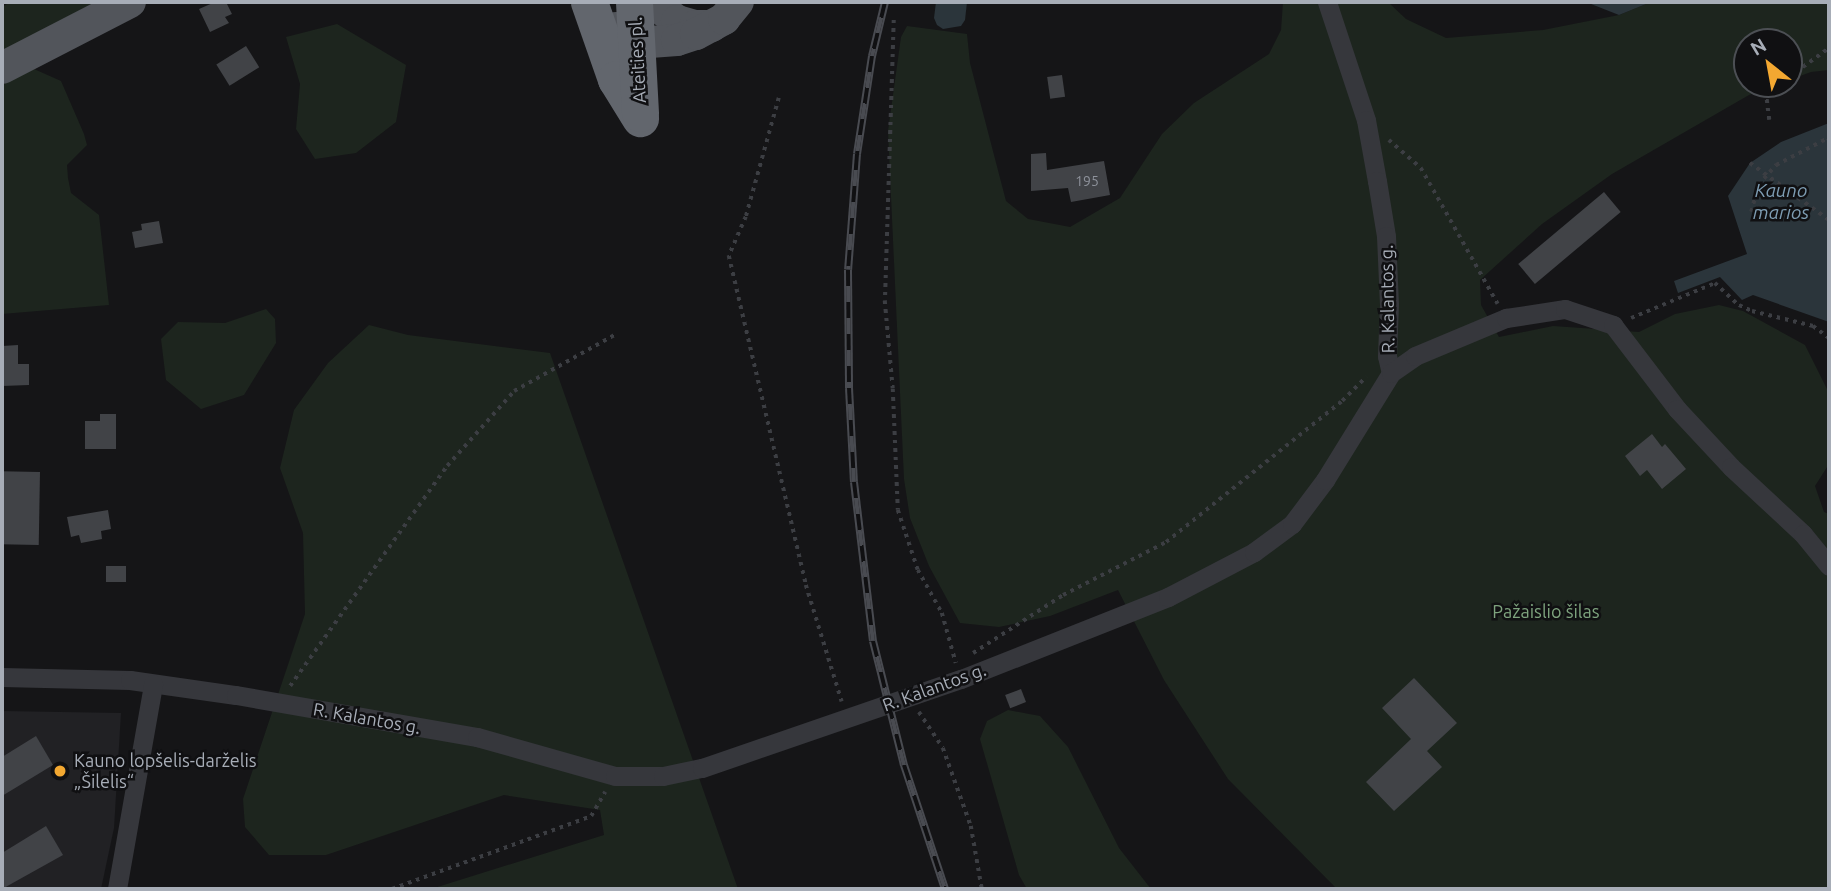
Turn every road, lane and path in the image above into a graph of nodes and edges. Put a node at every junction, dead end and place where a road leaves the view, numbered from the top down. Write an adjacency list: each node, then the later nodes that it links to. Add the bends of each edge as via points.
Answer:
1 (130, 2): 13 (main road)
2 (591, 2): 9 (main road, via 620,33); 16 (highway, via 616,79)
3 (634, 2): 9 (highway, Ateities pl.)
4 (652, 2): 8 (main road, via 677,21)
5 (738, 2): 8 (main road)
6 (1327, 2): 17 (street, R. Kalantos g.)
7 (894, 20): 30 (path, via 885,301 898,510 918,570 942,613)
8 (713, 26): 10 (main road)
9 (636, 39): 10 (main road); 16 (highway, Ateities pl.)
10 (677, 40): 16 (main road, via 658,58)
11 (1829, 48): 12 (path)
12 (1803, 67)
13 (2, 68)
14 (779, 98): 35 (path, via 746,218 729,256 806,585)
15 (1766, 98): 18 (path)
16 (640, 118)
17 (1366, 120): 24 (path, via 1421,168); 28 (street, R. Kalantos g., via 1386,236)
18 (1769, 120)
19 (1829, 140): 21 (path, via 1776,164)
20 (1750, 163): 21 (path)
21 (1766, 176): 22 (path, via 1758,185); 23 (path)
22 (1751, 212)
23 (1829, 220)
24 (1506, 318): 25 (street, via 1565,309); 28 (street)
25 (1613, 325): 27 (path, via 1715,283 1752,312 1813,326); 29 (street, via 1677,409 1803,534)
26 (616, 334): 34 (path, via 514,391 447,466)
27 (1829, 338)
28 (1389, 365): 30 (path, via 1166,542 1063,595); 30 (street, R. Kalantos g., via 1325,480 1292,524 1254,552 1168,597)
29 (1829, 566)
30 (959, 671): 33 (street, R. Kalantos g.)
31 (2, 677): 32 (street, R. Kalantos g.)
32 (153, 684): 34 (street, R. Kalantos g.); 37 (street)
33 (912, 696): 35 (street, R. Kalantos g.); 39 (path, via 943,748 971,826)
34 (281, 703): 36 (street, R. Kalantos g., via 477,737)
35 (846, 718): 36 (street, R. Kalantos g., via 702,768 663,776)
36 (615, 776): 38 (path, via 591,816)
37 (117, 889)
38 (392, 889)
39 (982, 889)

